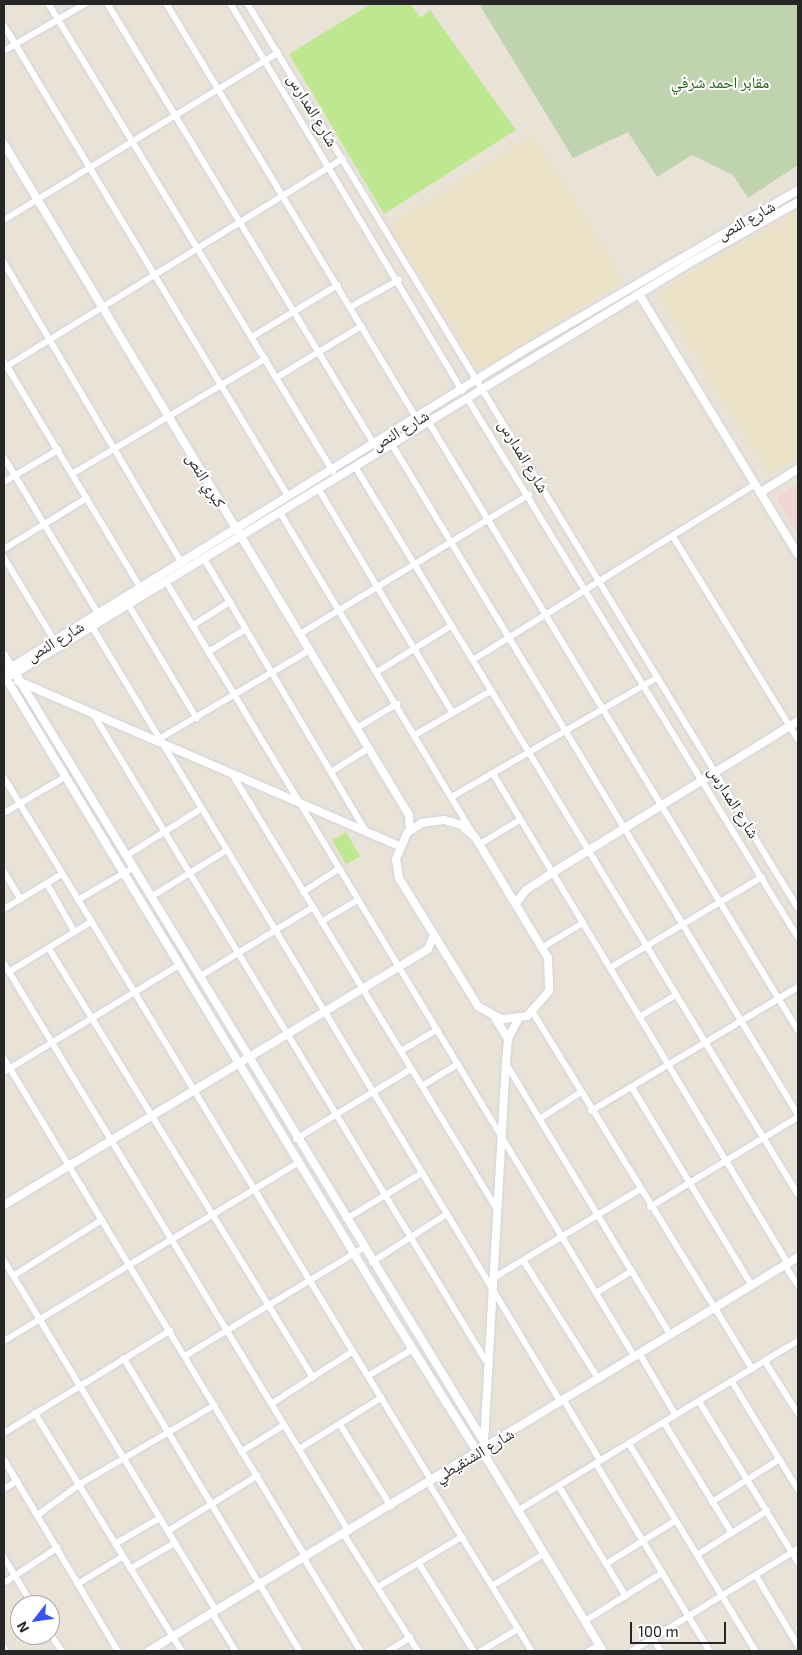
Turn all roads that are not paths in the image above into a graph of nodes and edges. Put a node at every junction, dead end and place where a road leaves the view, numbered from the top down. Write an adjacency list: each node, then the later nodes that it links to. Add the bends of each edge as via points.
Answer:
1 (50, 4): 7 (street)
2 (85, 4): 7 (street)
3 (108, 4): 14 (street)
4 (167, 4): 13 (street)
5 (232, 4): 12 (street)
6 (248, 4): 11 (street, شارع المدارس)
7 (59, 20): 9 (street); 15 (street)
8 (4, 25): 9 (street)
9 (15, 44): 10 (street); 18 (street)
10 (4, 52)
11 (278, 53): 12 (street); 17 (street, شارع المدارس)
12 (266, 60): 13 (street); 19 (street)
13 (218, 88): 14 (street); 21 (street)
14 (175, 114): 15 (street); 25 (street)
15 (132, 141): 18 (street); 26 (street)
16 (4, 144): 22 (street, كبري النص)
17 (343, 159): 19 (street); 42 (street, شارع المدارس)
18 (90, 166): 22 (street); 28 (street)
19 (331, 166): 21 (street); 29 (street)
20 (798, 190): 42 (street, شارع النص, via 633,284)
21 (283, 196): 25 (street); 30 (street)
22 (37, 199): 24 (street); 32 (street, كبري النص)
23 (798, 202): 31 (street, شارع النص)
24 (4, 220)
25 (241, 222): 26 (street); 34 (street)
26 (198, 249): 28 (street); 36 (street)
27 (4, 262): 37 (street)
28 (156, 275): 32 (street); 43 (street)
29 (399, 280): 33 (street); 45 (street)
30 (338, 285): 33 (street); 34 (street)
31 (639, 294): 44 (street, شارع النص); 61 (street)
32 (103, 307): 37 (street); 47 (street, كبري النص)
33 (351, 307): 35 (street)
34 (295, 312): 36 (street); 38 (street)
35 (362, 326): 38 (street); 48 (street)
36 (252, 337): 39 (street)
37 (50, 339): 40 (street); 52 (street)
38 (319, 352): 41 (street); 51 (street)
39 (265, 359): 41 (street); 43 (street)
40 (5, 365): 53 (street)
41 (276, 378): 57 (street)
42 (478, 381): 44 (street, شارع المدارس); 45 (street, شارع النص)
43 (222, 384): 47 (street); 65 (street)
44 (483, 389): 46 (street, شارع النص); 80 (street, شارع المدارس)
45 (463, 391): 48 (street, شارع النص)
46 (468, 399): 49 (street, شارع النص); 64 (street, شارع المدارس)
47 (168, 417): 52 (street); 70 (street, كبري النص)
48 (417, 419): 51 (street, شارع النص)
49 (429, 422): 50 (street, شارع النص); 68 (street)
50 (392, 444): 55 (street, شارع النص); 72 (street)
51 (376, 445): 57 (street, شارع النص)
52 (116, 448): 58 (street); 77 (street)
53 (58, 450): 58 (street); 59 (street)
54 (4, 457): 59 (street)
55 (355, 466): 62 (street, شارع النص); 78 (street)
56 (798, 469): 63 (street)
57 (333, 471): 65 (street, شارع النص)
58 (72, 474): 66 (street)
59 (15, 476): 60 (street); 69 (street)
60 (4, 482)
61 (756, 484): 63 (street); 71 (street)
62 (318, 489): 67 (street, شارع النص); 81 (street)
63 (761, 492): 74 (street)
64 (529, 495): 68 (street); 83 (street, شارع المدارس)
65 (289, 497): 70 (street, شارع النص)
66 (86, 498): 69 (street); 82 (street)
67 (280, 512): 70 (street, شارع النص); 86 (street)
68 (488, 520): 72 (street); 87 (street)
69 (45, 524): 73 (street); 88 (street)
70 (238, 533): 76 (street, شارع النص); 77 (street, شارع النص); 93 (street, كبري النص)
71 (673, 536): 80 (street); 115 (street)
72 (451, 543): 78 (street); 94 (street)
73 (4, 549)
74 (798, 554)
75 (4, 557): 95 (street)
76 (204, 558): 79 (street, شارع النص); 84 (street)
77 (182, 563): 82 (street, شارع النص)
78 (414, 564): 81 (street); 91 (street)
79 (166, 581): 85 (street, شارع النص); 90 (street)
80 (600, 581): 83 (street); 104 (street, شارع المدارس)
81 (377, 586): 86 (street); 96 (street)
82 (141, 588): 88 (street, شارع النص)
83 (587, 589): 87 (street); 106 (street, شارع المدارس)
84 (230, 602): 90 (street); 92 (street)
85 (129, 605): 88 (street, شارع النص); 113 (street)
86 (340, 609): 93 (street); 101 (street)
87 (546, 614): 94 (street); 111 (street)
88 (101, 617): 89 (street, شارع النص); 95 (street, شارع النص)
89 (92, 626): 103 (street, شارع النص); 120 (street)
90 (192, 626): 98 (street)
91 (451, 626): 96 (street); 100 (street)
92 (246, 629): 98 (street); 102 (street)
93 (300, 634): 97 (street, كبري النص)
94 (508, 638): 100 (street); 117 (street)
95 (55, 641): 103 (street, شارع النص)
96 (414, 649): 101 (street); 112 (street)
97 (310, 650): 102 (street); 116 (street, كبري النص)
98 (208, 652): 108 (street)
99 (4, 655): 103 (street)
100 (472, 660): 107 (street)
101 (378, 672): 109 (street)
102 (272, 673): 108 (street); 123 (street)
103 (7, 675): 105 (street); 127 (street)
104 (658, 676): 106 (street); 124 (street, شارع المدارس)
105 (19, 681): 110 (street); 147 (street)
106 (644, 685): 111 (street); 129 (street, شارع المدارس)
107 (491, 691): 112 (street); 122 (street)
108 (234, 696): 113 (street); 131 (street)
109 (397, 704): 116 (street); 118 (street)
110 (90, 709): 120 (street); 142 (street)
111 (603, 709): 117 (street); 133 (street)
112 (453, 713): 118 (street)
113 (197, 718): 120 (street)
114 (798, 721): 115 (street)
115 (790, 726): 119 (street); 124 (street)
116 (357, 728): 121 (street, كبري النص)
117 (565, 731): 122 (street); 139 (street)
118 (415, 735): 130 (street)
119 (798, 739)
120 (159, 740): 125 (street); 134 (street)
121 (369, 748): 123 (street); 136 (street, كبري النص)
122 (529, 752): 126 (street); 146 (street)
123 (331, 772): 141 (street)
124 (715, 772): 129 (street); 167 (street, شارع المدارس)
125 (232, 773): 131 (street); 159 (street)
126 (493, 773): 130 (street); 137 (street)
127 (65, 776): 132 (street); 152 (street)
128 (4, 777): 132 (street)
129 (702, 780): 133 (street); 155 (street, شارع المدارس)
130 (452, 797): 143 (street)
131 (298, 801): 141 (street); 149 (street)
132 (20, 804): 135 (street); 153 (street)
133 (661, 805): 139 (street); 165 (street)
134 (201, 809): 142 (street); 145 (street)
135 (4, 813)
136 (409, 815): 138 (street); 140 (street)
137 (520, 820): 143 (street); 151 (street)
138 (424, 823): 140 (street); 143 (street, via 456,822)
139 (625, 827): 146 (street); 172 (street)
140 (410, 830): 144 (street)
141 (366, 831): 144 (street)
142 (164, 832): 147 (street); 154 (street)
143 (478, 841): 158 (street)
144 (399, 846): 175 (street, via 399,878)
145 (226, 850): 154 (street); 173 (street)
146 (588, 850): 151 (street); 178 (street)
147 (126, 856): 148 (street)
148 (133, 868): 152 (street); 160 (street)
149 (340, 869): 159 (street); 163 (street)
150 (4, 871): 161 (street)
151 (552, 872): 157 (street); 171 (street)
152 (124, 873): 162 (street); 184 (street)
153 (62, 874): 156 (street); 162 (street)
154 (189, 874): 160 (street); 181 (street)
155 (762, 877): 165 (street); 176 (street, شارع المدارس)
156 (47, 883): 161 (street); 174 (street)
157 (526, 890): 158 (street); 164 (street)
158 (509, 891): 164 (street)
159 (303, 892): 166 (street)
160 (151, 897): 188 (street)
161 (21, 899): 168 (street)
162 (78, 900): 169 (street)
163 (358, 900): 170 (street); 185 (street)
164 (516, 903): 177 (street)
165 (721, 903): 172 (street); 193 (street)
166 (312, 908): 170 (street); 173 (street)
167 (798, 908)
168 (4, 909)
169 (91, 922): 174 (street); 191 (street)
170 (321, 922): 190 (street)
171 (583, 924): 177 (street); 186 (street)
172 (684, 925): 178 (street); 200 (street)
173 (276, 930): 181 (street); 194 (street)
174 (75, 932): 179 (street)
175 (433, 937): 180 (street); 182 (street)
176 (798, 937)
177 (543, 947): 195 (street, via 551,982)
178 (647, 947): 186 (street); 192 (street)
179 (49, 948): 187 (street); 198 (street)
180 (422, 952): 182 (street); 185 (street)
181 (238, 953): 188 (street); 203 (street)
182 (443, 953): 196 (street, via 474,1000)
183 (4, 963): 187 (street)
184 (179, 965): 191 (street); 211 (street)
185 (399, 966): 190 (street); 201 (street)
186 (610, 968): 197 (street)
187 (9, 972): 206 (street)
188 (199, 977): 209 (street)
189 (798, 987): 193 (street)
190 (362, 989): 194 (street); 207 (street)
191 (135, 993): 198 (street); 219 (street)
192 (676, 995): 197 (street); 205 (street)
193 (779, 999): 200 (street); 202 (street)
194 (324, 1012): 203 (street); 220 (street)
195 (533, 1012): 199 (street); 221 (street)
196 (495, 1017): 199 (street); 204 (street)
197 (639, 1017): 213 (street)
198 (93, 1018): 206 (street); 225 (street)
199 (518, 1019): 204 (street)
200 (743, 1020): 205 (street); 224 (street)
201 (437, 1030): 207 (street); 212 (street)
202 (798, 1030)
203 (287, 1034): 209 (street); 223 (street)
204 (508, 1040): 210 (street)
205 (706, 1042): 213 (street); 228 (street)
206 (52, 1043): 214 (street); 230 (street)
207 (401, 1051): 215 (street)
208 (4, 1058): 214 (street)
209 (248, 1058): 211 (street); 229 (street)
210 (506, 1062): 226 (street); 227 (street)
211 (239, 1063): 219 (street); 232 (street)
212 (458, 1064): 217 (street); 227 (street)
213 (668, 1066): 218 (street); 231 (street)
214 (10, 1068): 216 (street); 233 (street)
215 (411, 1069): 217 (street); 220 (street)
216 (4, 1072)
217 (422, 1086): 241 (street)
218 (632, 1087): 222 (street); 235 (street)
219 (194, 1090): 225 (street); 236 (street)
220 (373, 1092): 223 (street); 234 (street)
221 (580, 1093): 222 (street); 226 (street)
222 (591, 1111): 237 (street)
223 (336, 1115): 229 (street); 239 (street)
224 (798, 1115): 228 (street)
225 (152, 1116): 230 (street); 243 (street)
226 (541, 1118): 245 (street)
227 (501, 1134): 241 (street); 248 (street)
228 (764, 1138): 231 (street); 238 (street)
229 (296, 1139): 246 (street)
230 (111, 1141): 233 (street); 250 (street)
231 (726, 1161): 235 (street); 257 (street)
232 (299, 1162): 236 (street); 252 (street)
233 (69, 1166): 240 (street); 247 (street)
234 (422, 1173): 239 (street); 244 (street)
235 (690, 1183): 242 (street); 263 (street)
236 (253, 1189): 243 (street); 261 (street)
237 (639, 1190): 242 (street); 245 (street)
238 (798, 1194)
239 (384, 1195): 246 (street); 249 (street)
240 (4, 1205)
241 (496, 1207): 262 (street)
242 (650, 1207): 267 (street)
243 (212, 1214): 250 (street); 266 (street)
244 (447, 1214): 249 (street); 262 (street)
245 (599, 1215): 248 (street); 259 (street)
246 (346, 1219): 251 (street)
247 (102, 1220): 258 (street); 260 (street)
248 (563, 1237): 255 (street); 265 (street)
249 (410, 1238): 256 (street); 279 (street)
250 (171, 1240): 258 (street); 269 (street)
251 (363, 1248): 252 (street); 256 (street)
252 (354, 1253): 261 (street); 274 (street)
253 (798, 1257): 257 (street, شارع الشنقيطي)
254 (4, 1260): 260 (street)
255 (524, 1261): 262 (street); 284 (street)
256 (372, 1262): 301 (street)
257 (787, 1264): 263 (street, شارع الشنقيطي); 264 (street)
258 (129, 1265): 268 (street); 270 (street)
259 (632, 1271): 265 (street); 271 (street)
260 (13, 1276): 268 (street)
261 (309, 1281): 266 (street); 275 (street)
262 (491, 1283): 279 (street); 288 (street)
263 (752, 1285): 267 (street, شارع الشنقيطي)
264 (798, 1285)
265 (596, 1293): 277 (street)
266 (268, 1306): 269 (street); 283 (street)
267 (715, 1307): 271 (street, شارع الشنقيطي); 281 (street)
268 (39, 1320): 273 (street); 286 (street)
269 (227, 1330): 276 (street); 290 (street)
270 (170, 1331): 276 (street); 278 (street)
271 (671, 1335): 277 (street, شارع الشنقيطي)
272 (798, 1341): 280 (street)
273 (4, 1342)
274 (413, 1349): 282 (street); 304 (street)
275 (352, 1352): 282 (street); 283 (street)
276 (185, 1356): 291 (street)
277 (638, 1356): 284 (street, شارع الشنقيطي); 294 (street)
278 (124, 1358): 286 (street); 299 (street)
279 (485, 1359): 301 (street)
280 (765, 1361): 281 (street); 293 (street)
281 (753, 1369): 285 (street)
282 (368, 1376): 287 (street)
283 (313, 1377): 290 (street)
284 (598, 1379): 288 (street, شارع الشنقيطي)
285 (732, 1381): 289 (street); 308 (street)
286 (80, 1386): 292 (street); 306 (street)
287 (381, 1398): 296 (street); 313 (street)
288 (562, 1401): 301 (street, شارع الشنقيطي); 309 (street)
289 (699, 1401): 294 (street); 311 (street)
290 (271, 1404): 297 (street)
291 (215, 1405): 299 (street); 303 (street)
292 (36, 1413): 298 (street); 314 (street)
293 (798, 1413)
294 (676, 1415): 295 (street)
295 (664, 1422): 300 (street); 318 (street)
296 (340, 1424): 302 (street); 320 (street)
297 (284, 1425): 302 (street); 303 (street)
298 (4, 1433)
299 (169, 1433): 306 (street); 319 (street)
300 (629, 1443): 309 (street); 325 (street)
301 (485, 1445): 304 (street, شارع الشنقيطي); 307 (street)
302 (299, 1449): 327 (street)
303 (241, 1452): 310 (street)
304 (478, 1453): 307 (street); 313 (street, شارع الشنقيطي)
305 (4, 1458): 312 (street)
306 (124, 1458): 314 (street); 324 (street)
307 (487, 1459): 321 (street)
308 (780, 1459): 311 (street); 317 (street)
309 (598, 1461): 315 (street); 330 (street)
310 (256, 1476): 319 (street); 339 (street)
311 (748, 1478): 318 (street); 322 (street)
312 (17, 1481): 316 (street); 323 (street)
313 (430, 1482): 320 (street, شارع الشنقيطي); 329 (street)
314 (80, 1484): 323 (street); 332 (street)
315 (558, 1486): 321 (street); 342 (street)
316 (4, 1489)
317 (798, 1489)
318 (712, 1502): 328 (street)
319 (212, 1503): 326 (street); 349 (street)
320 (391, 1506): 327 (street, شارع الشنقيطي)
321 (517, 1511): 335 (street)
322 (767, 1511): 328 (street); 334 (street)
323 (38, 1515): 333 (street)
324 (160, 1518): 326 (street); 332 (street)
325 (675, 1521): 330 (street); 336 (street)
326 (168, 1531): 331 (street)
327 (346, 1533): 339 (street, شارع الشنقيطي); 351 (street)
328 (732, 1533): 336 (street)
329 (462, 1537): 341 (street); 350 (street)
330 (643, 1541): 342 (street); 344 (street)
331 (175, 1542): 343 (street); 355 (street)
332 (114, 1544): 338 (street)
333 (57, 1548): 346 (street); 348 (street)
334 (795, 1551): 340 (street); 345 (street)
335 (544, 1554): 350 (street); 357 (street)
336 (697, 1555): 353 (street)
337 (4, 1557): 346 (street)
338 (122, 1557): 343 (street); 348 (street)
339 (305, 1558): 349 (street, شارع الشنقيطي); 371 (street)
340 (798, 1562)
341 (419, 1563): 351 (street); 374 (street)
342 (606, 1564): 354 (street)
343 (130, 1569): 359 (street)
344 (662, 1573): 354 (street); 356 (street)
345 (756, 1575): 353 (street); 362 (street)
346 (16, 1576): 347 (street); 352 (street)
347 (4, 1583)
348 (78, 1584): 366 (street)
349 (260, 1584): 355 (street, شارع الشنقيطي); 370 (street)
350 (492, 1586): 358 (street)
351 (378, 1587): 360 (street)
352 (27, 1595)
353 (722, 1595): 356 (street); 381 (street)
354 (626, 1596): 357 (street)
355 (214, 1611): 359 (street, شارع الشنقيطي); 369 (street)
356 (688, 1616): 361 (street); 380 (street)
357 (585, 1621): 364 (street)
358 (518, 1629): 375 (street); 376 (street)
359 (173, 1637): 367 (street, شارع الشنقيطي); 368 (street)
360 (410, 1638): 372 (street); 373 (street)
361 (653, 1638): 378 (street); 379 (street)
362 (798, 1645)
363 (4, 1647): 365 (street)
364 (601, 1648): 377 (street)
365 (6, 1651)
366 (118, 1651)
367 (149, 1651)
368 (182, 1651)
369 (236, 1651)
370 (300, 1651)
371 (361, 1651)
372 (388, 1651)
373 (418, 1651)
374 (474, 1651)
375 (481, 1651)
376 (532, 1651)
377 (589, 1651)
378 (632, 1651)
379 (660, 1651)
380 (710, 1651)
381 (756, 1651)

